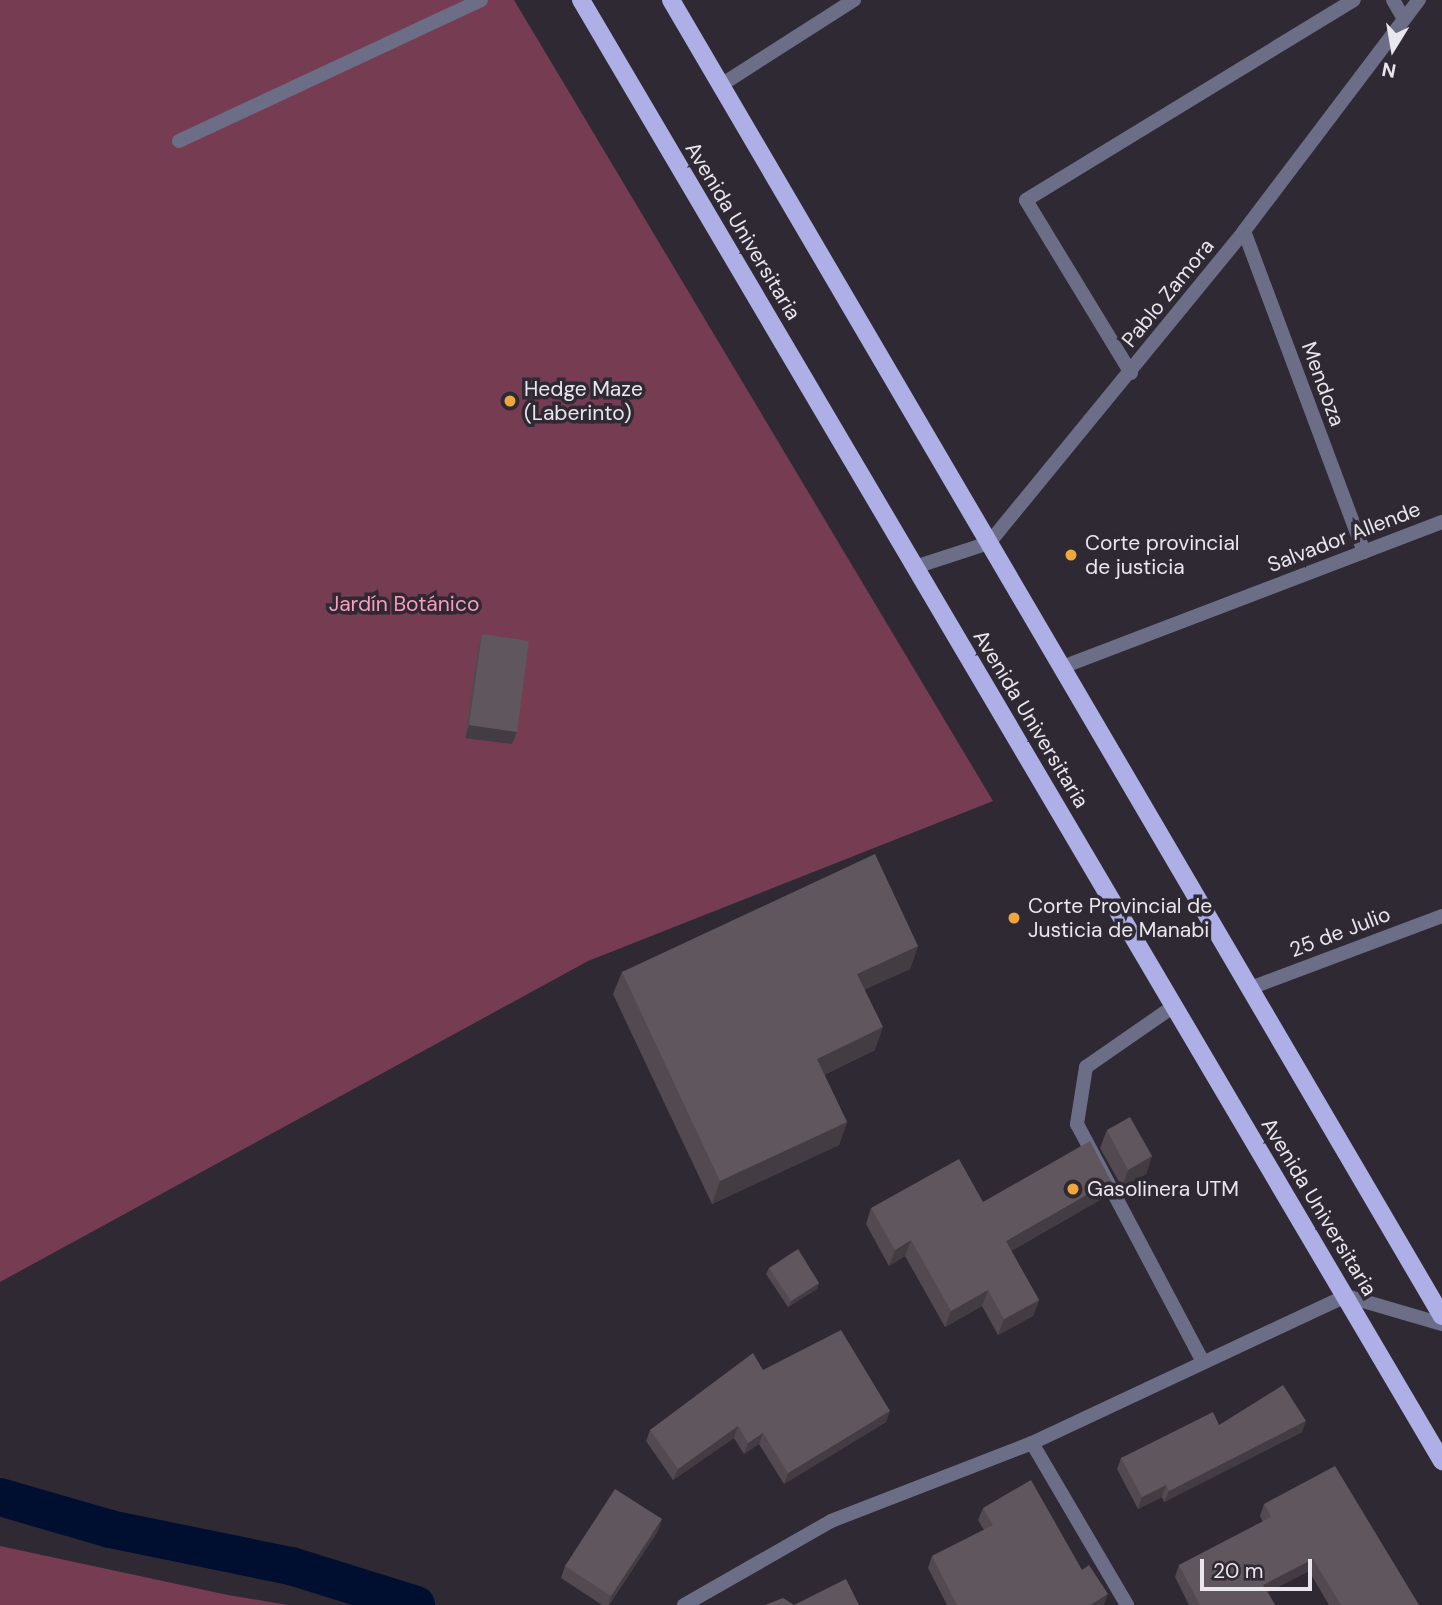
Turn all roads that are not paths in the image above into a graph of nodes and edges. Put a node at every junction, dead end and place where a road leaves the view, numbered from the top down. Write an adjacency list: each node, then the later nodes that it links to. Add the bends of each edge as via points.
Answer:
1 (481, 0): 10 (street)
2 (581, 0): 16 (main road, Avenida Universitaria)
3 (671, 0): 9 (main road)
4 (854, 0): 9 (street)
5 (1354, 0): 12 (street, via 1026,200)
6 (1393, 0): 8 (street)
7 (1419, 0): 8 (street, Pablo Zamora)
8 (1404, 19): 11 (street, Pablo Zamora)
9 (721, 85): 14 (main road)
10 (179, 141)
11 (1244, 231): 12 (street, Pablo Zamora); 15 (street, Mendoza)
12 (1131, 373): 14 (street, Pablo Zamora)
13 (1442, 522): 15 (street, Salvador Allende)
14 (989, 543): 16 (street); 17 (main road)
15 (1364, 552): 17 (street, Salvador Allende)
16 (915, 567): 20 (main road, Avenida Universitaria)
17 (1065, 666): 19 (main road)
18 (1442, 916): 19 (street, 25 de Julio)
19 (1253, 987): 22 (main road)
20 (1174, 1006): 21 (main road, Avenida Universitaria); 24 (street, via 1086,1067 1077,1124)
21 (1346, 1296): 23 (street); 24 (street); 26 (main road, Avenida Universitaria)
22 (1442, 1315)
23 (1442, 1324)
24 (1202, 1360): 25 (street)
25 (1032, 1443): 27 (street, via 831,1521); 28 (street)
26 (1442, 1461)
27 (684, 1605)
28 (1127, 1605)

